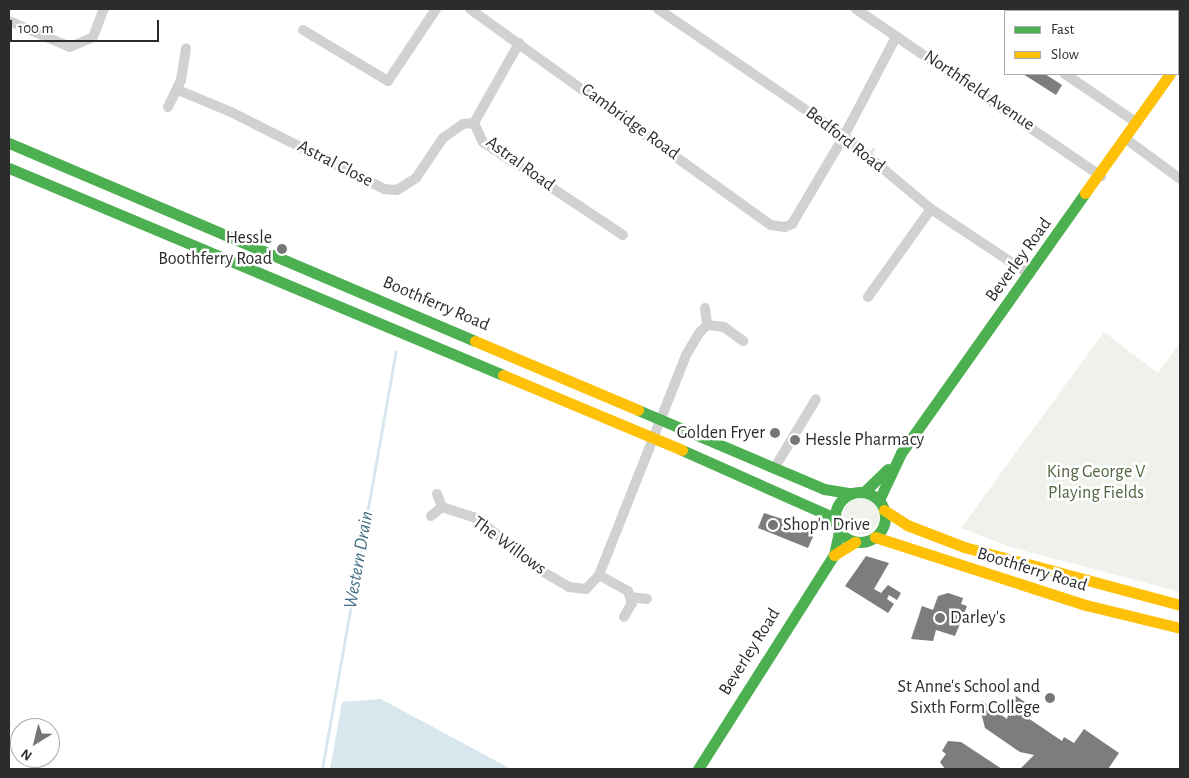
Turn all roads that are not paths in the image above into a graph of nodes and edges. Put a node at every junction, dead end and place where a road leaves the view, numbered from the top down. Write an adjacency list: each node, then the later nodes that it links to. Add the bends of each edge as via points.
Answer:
1 (104, 9): 6 (street, via 93,37 70,48)
2 (436, 9): 7 (street, via 388,81)
3 (470, 9): 9 (street, Cambridge Road)
4 (658, 9): 17 (street, Bedford Road)
5 (856, 9): 8 (street, Northfield Avenue)
6 (9, 22)
7 (303, 30)
8 (896, 36): 17 (street); 21 (street, Northfield Avenue)
9 (519, 43): 15 (street, Astral Road); 17 (street, Cambridge Road, via 771,225 792,224)
10 (186, 48): 13 (street)
11 (1066, 75): 16 (street)
12 (1169, 75): 16 (main road, Beverley Road)
13 (178, 90): 14 (street); 15 (street, Astral Close, via 232,112 384,189 397,190 416,178 443,138 463,124)
14 (168, 107)
15 (474, 123): 24 (street, Astral Road, via 483,142)
16 (1137, 123): 18 (main road, Beverley Road)
17 (844, 136): 23 (street, Bedford Road)
18 (1126, 138): 21 (main road, Beverley Road); 22 (street)
19 (9, 143): 31 (main road, Boothferry Road)
20 (9, 168): 32 (main road)
21 (1101, 176): 25 (main road, Beverley Road)
22 (1180, 179)
23 (932, 209): 25 (street, Bedford Road); 26 (street)
24 (623, 235)
25 (1029, 274): 33 (main road, Beverley Road)
26 (868, 297)
27 (705, 308): 28 (street)
28 (707, 325): 29 (street, via 724,327); 31 (street, via 686,355)
29 (743, 341)
30 (816, 399): 34 (street)
31 (664, 418): 32 (street); 34 (main road, Boothferry Road)
32 (652, 439): 41 (main road); 46 (street)
33 (893, 464): 35 (main road, Beverley Road); 38 (main road, Beverley Road)
34 (774, 467): 36 (main road, Boothferry Road, via 824,489)
35 (864, 492): 36 (main road); 38 (main road)
36 (850, 493): 41 (main road, via 838,503)
37 (437, 494): 39 (street)
38 (882, 505): 43 (main road, via 884,525); 49 (main road, Boothferry Road, via 907,525 964,546)
39 (442, 507): 40 (street); 46 (street, The Willows, via 476,518 521,557 569,587 586,589)
40 (431, 516)
41 (834, 518): 42 (main road)
42 (839, 532): 44 (main road); 45 (main road, Beverley Road)
43 (875, 537): 44 (main road); 51 (main road, Boothferry Road, via 1086,605)
44 (855, 542): 45 (main road, Beverley Road)
45 (834, 554): 52 (main road, Beverley Road)
46 (599, 575): 47 (street)
47 (631, 597): 48 (street); 50 (street)
48 (647, 599)
49 (1180, 605)
50 (624, 617)
51 (1180, 628)
52 (698, 769)

